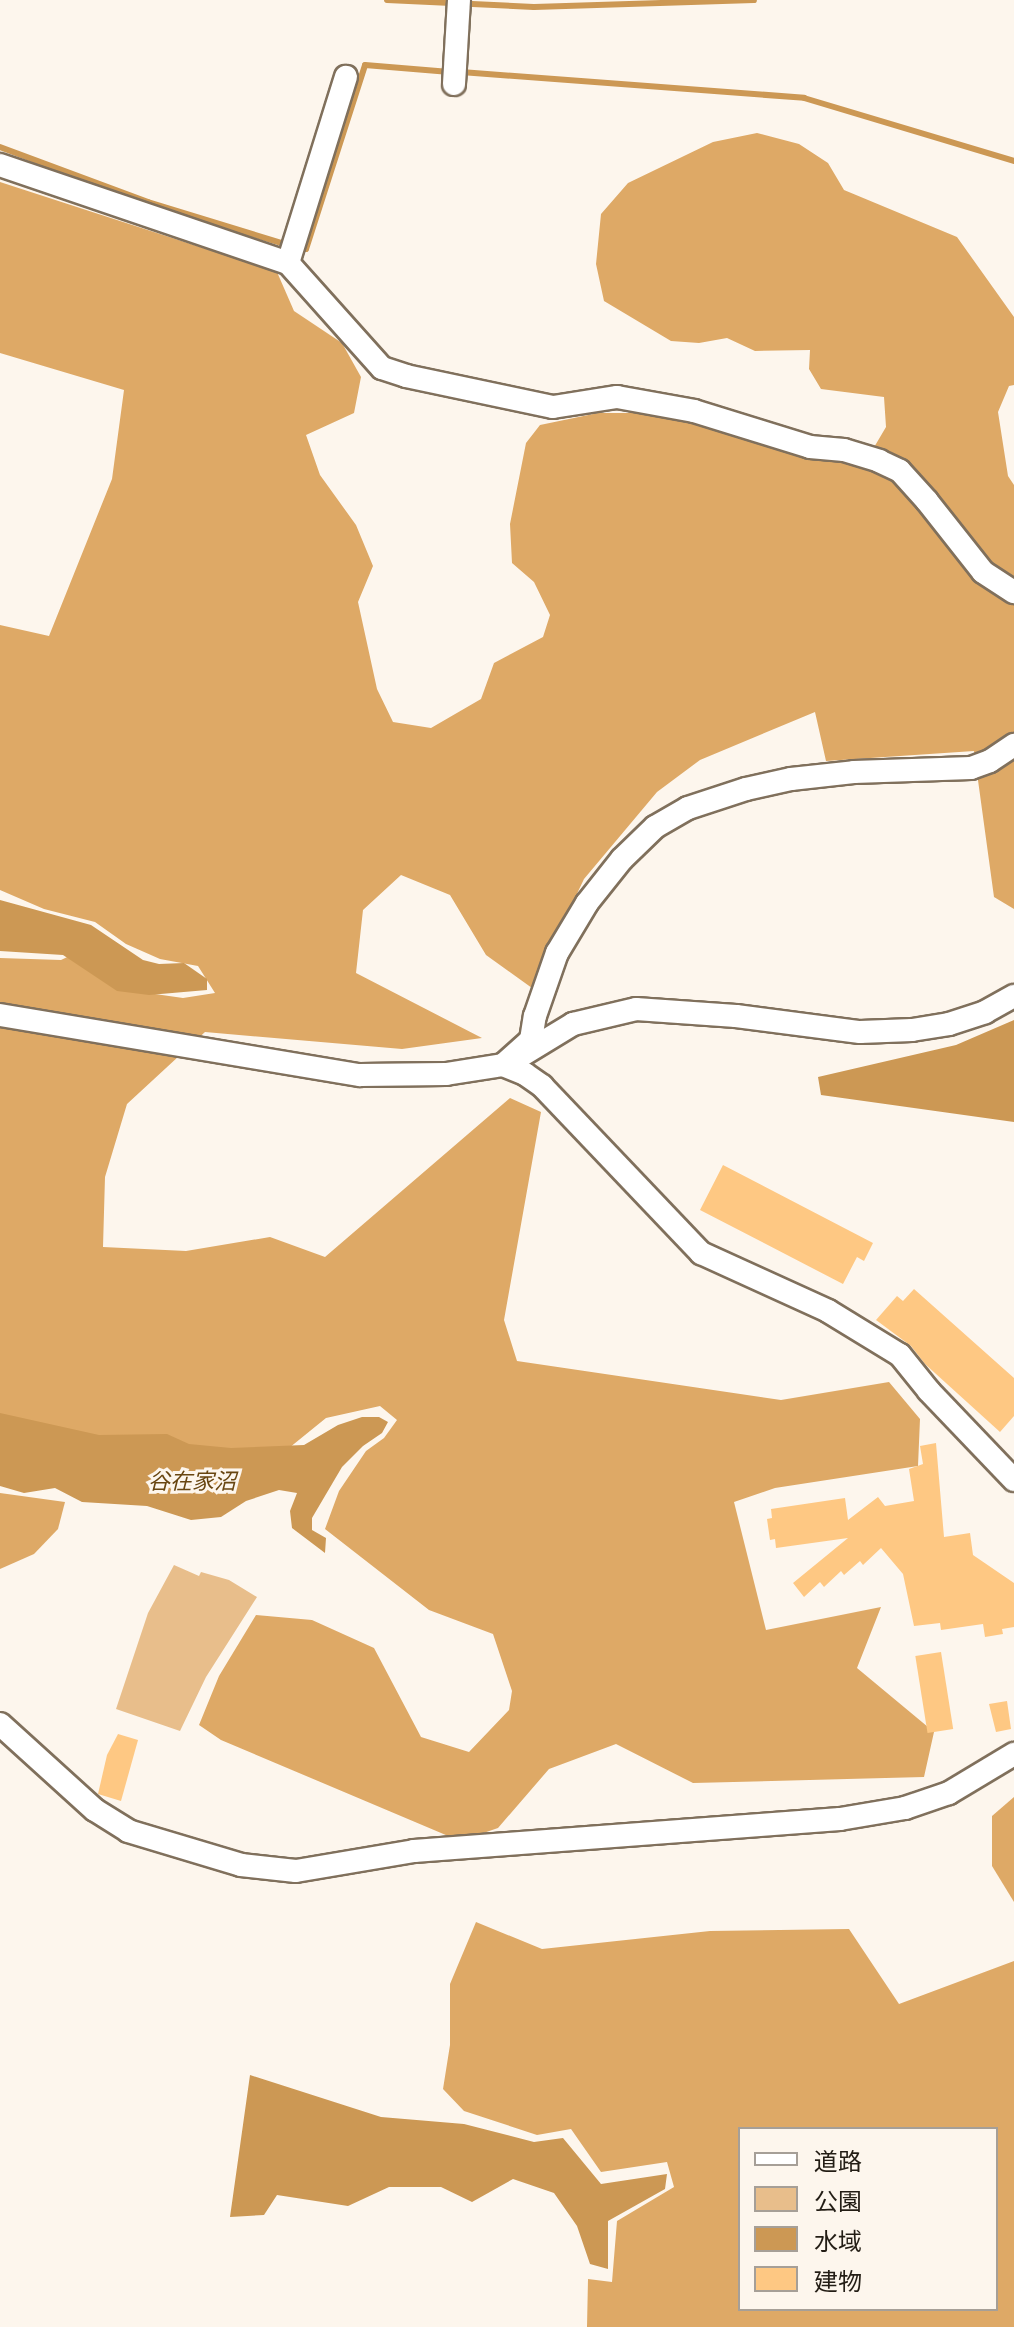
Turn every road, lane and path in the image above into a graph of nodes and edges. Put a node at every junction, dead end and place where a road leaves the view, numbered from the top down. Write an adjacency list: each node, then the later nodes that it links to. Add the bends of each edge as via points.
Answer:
1 (459, 0): 3 (street)
2 (346, 77): 5 (street)
3 (454, 84)
4 (0, 165): 5 (street)
5 (288, 263): 6 (street, via 382,368 553,407 617,397 694,411 810,447 879,461 900,471 983,572)
6 (1014, 592)
7 (1014, 745): 10 (street, via 971,768 854,772 746,789 688,808 655,827 587,903 557,953 531,1040)
8 (1014, 996): 10 (street, via 949,1024 860,1032 636,1009 573,1024)
9 (0, 1015): 10 (street, via 360,1075 446,1074)
10 (503, 1065): 11 (street, via 542,1086 701,1253 828,1311 900,1355)
11 (1014, 1480)
12 (0, 1724): 13 (street, via 95,1810 128,1831 241,1865 296,1871 414,1851 840,1819 905,1808 949,1793)
13 (1014, 1754)

